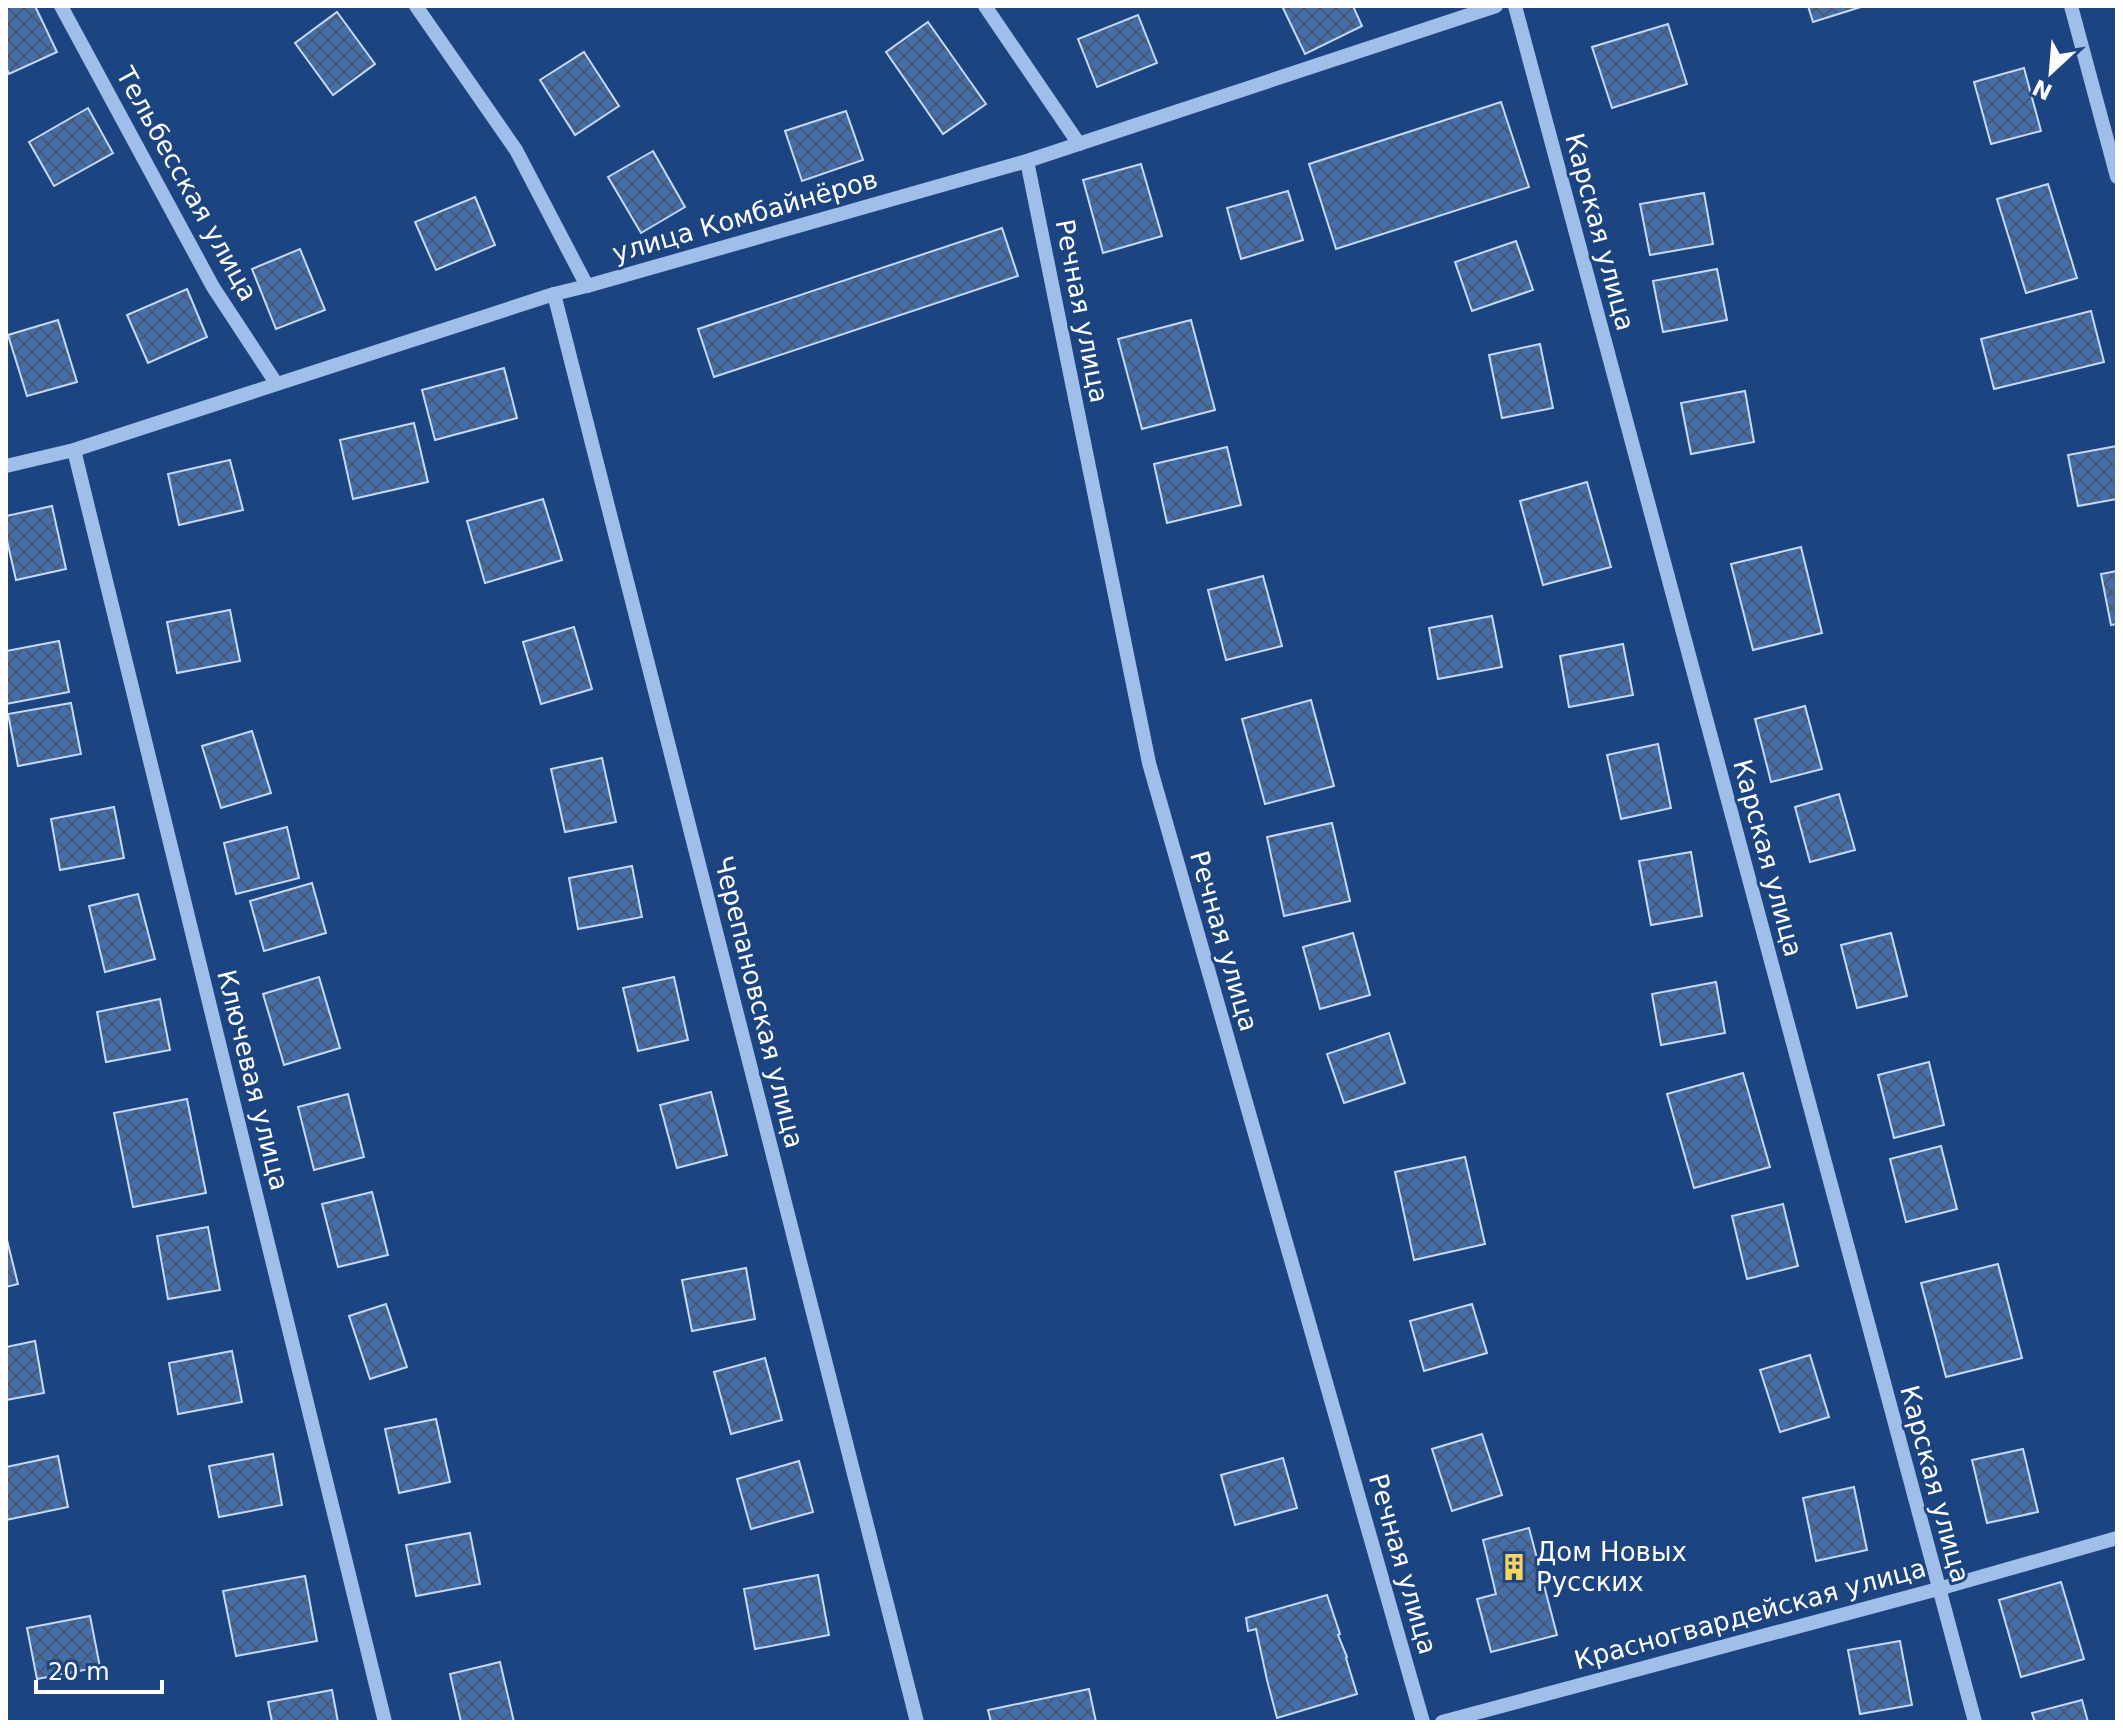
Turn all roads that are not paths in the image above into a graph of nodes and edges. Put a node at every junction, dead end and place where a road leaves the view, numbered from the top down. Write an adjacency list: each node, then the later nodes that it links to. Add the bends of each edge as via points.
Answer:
1 (61, 6): 12 (street, Тельбесская улица, via 213,287)
2 (416, 6): 10 (street, via 516,150)
3 (985, 6): 7 (street)
4 (1496, 6): 7 (street, улица Комбайнёров)
5 (1515, 6): 16 (street, Карская улица)
6 (2071, 6): 9 (street)
7 (1079, 144): 8 (street, улица Комбайнёров)
8 (1027, 161): 10 (street, улица Комбайнёров); 19 (street, Речная улица, via 1149,763)
9 (2117, 177)
10 (587, 286): 11 (street, улица Комбайнёров)
11 (554, 294): 12 (street, улица Комбайнёров); 18 (street, Черепановская улица)
12 (276, 383): 13 (street, улица Комбайнёров)
13 (74, 450): 14 (street, улица Комбайнёров); 17 (street, Ключевая улица)
14 (6, 466)
15 (2117, 1538): 16 (street, Красногвардейская улица)
16 (1938, 1589): 20 (street, Красногвардейская улица); 21 (street, Карская улица)
17 (385, 1722)
18 (917, 1722)
19 (1423, 1722)
20 (1442, 1722)
21 (1975, 1722)

